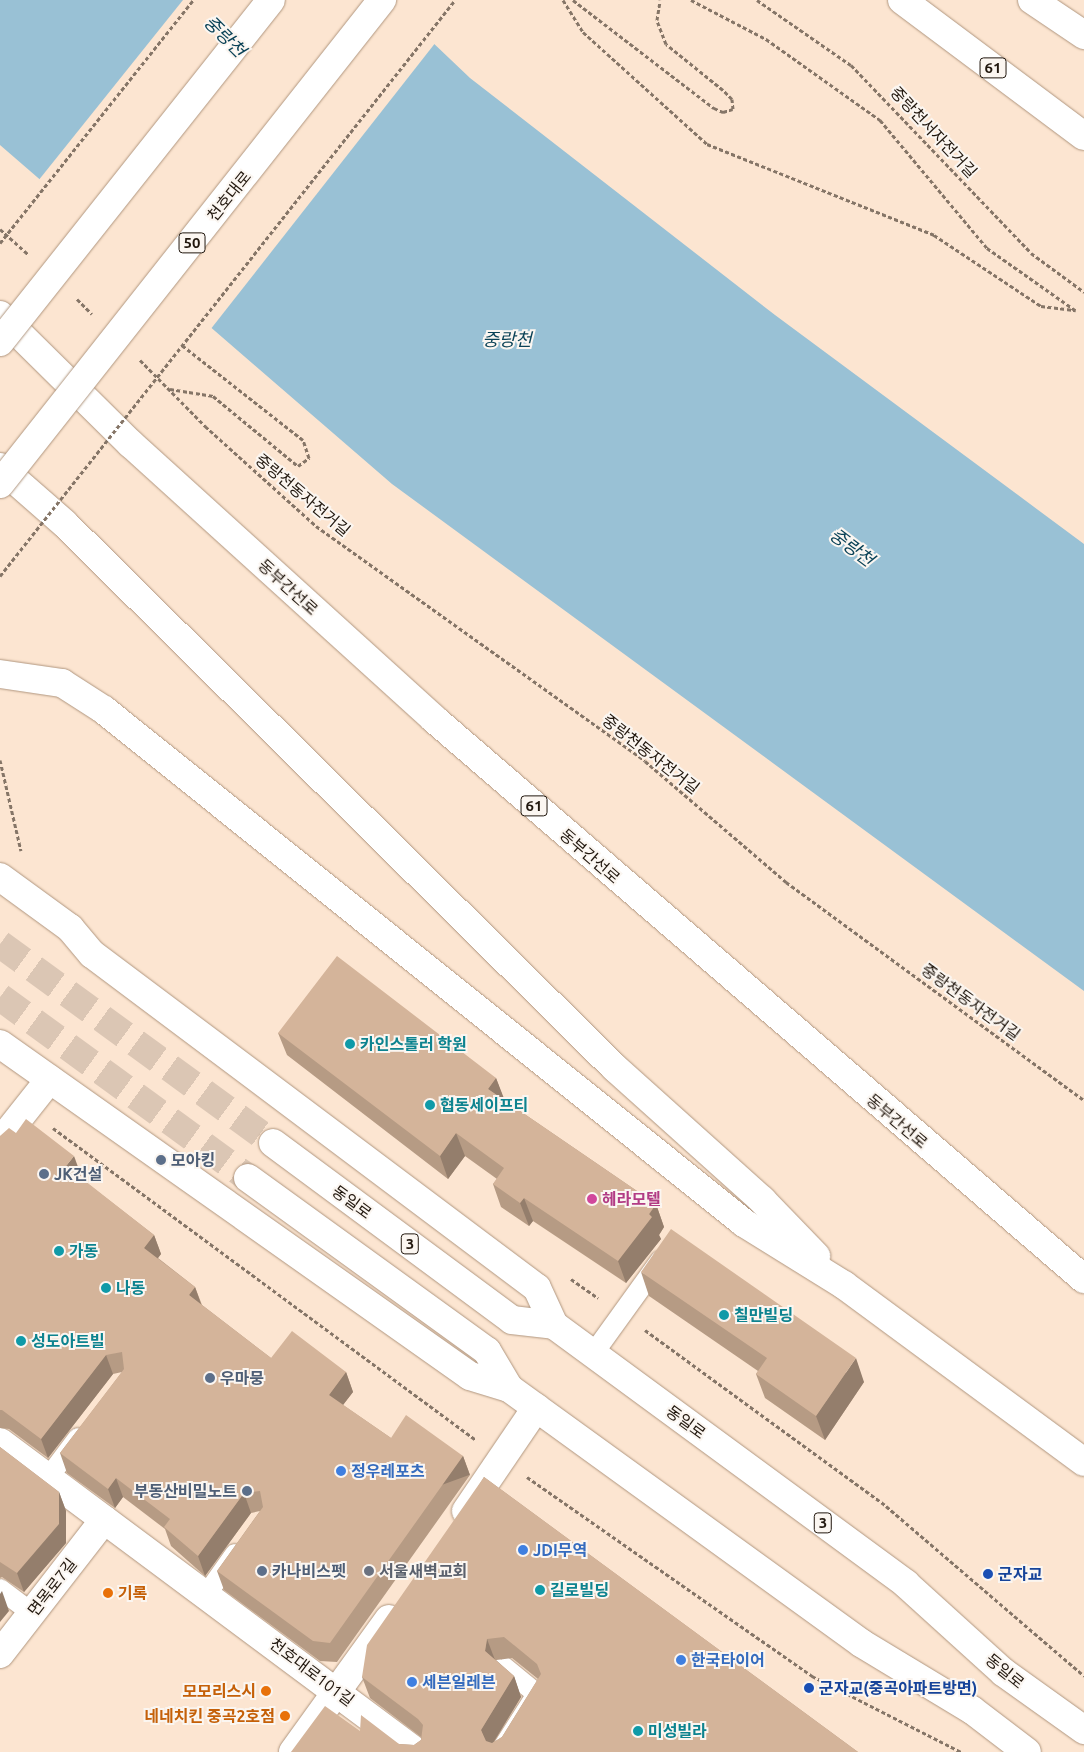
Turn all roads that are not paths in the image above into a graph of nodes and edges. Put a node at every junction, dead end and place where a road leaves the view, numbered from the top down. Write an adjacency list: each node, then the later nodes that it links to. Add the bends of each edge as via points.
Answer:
1 (271, 0): 8 (main road, bridge)
2 (382, 0): 10 (main road, 천호대로 / 50, bridge)
3 (902, 0): 6 (main road, 61)
4 (1032, 0): 5 (main road)
5 (1084, 35)
6 (1084, 136)
7 (0, 315): 19 (main road, 동부간선로 / 61, via 131,444 434,719)
8 (0, 342)
9 (0, 467): 20 (main road, via 65,524 615,1068 762,1200)
10 (0, 484)
11 (0, 674): 20 (main road, via 62,683 104,710 744,1223)
12 (0, 876): 21 (main road, via 70,928 92,954 536,1288)
13 (0, 1044): 14 (main road)
14 (50, 1079): 15 (main road); 23 (main road, via 470,1376)
15 (0, 1142)
16 (273, 1143): 21 (main road, 동일로 / 3, via 512,1320)
17 (248, 1178): 23 (main road, via 487,1351)
18 (674, 1241): 22 (lane)
19 (1084, 1279)
20 (844, 1285): 27 (main road)
21 (554, 1325): 22 (main road, 동일로 / 3)
22 (593, 1354): 39 (main road, 동일로 / 3, via 906,1584 1003,1672)
23 (509, 1388): 24 (main road)
24 (536, 1408): 30 (main road); 40 (main road, via 862,1643 972,1710)
25 (93, 1418): 28 (lane)
26 (0, 1442): 28 (main road, 천호대로101길)
27 (1084, 1462)
28 (48, 1478): 29 (main road, 천호대로101길)
29 (104, 1520): 33 (main road, 천호대로101길); 35 (main road, 면목로7길)
30 (451, 1531)
31 (249, 1535): 33 (lane)
32 (0, 1589): 35 (lane)
33 (206, 1595): 38 (main road, 천호대로101길)
34 (406, 1595): 38 (main road)
35 (32, 1613): 36 (main road, 면목로7길)
36 (0, 1654)
37 (504, 1667): 43 (lane, via 537,1694)
38 (337, 1691): 41 (main road); 42 (main road, 천호대로101길)
39 (1084, 1730)
40 (1021, 1750)
41 (293, 1752)
42 (416, 1752)
43 (500, 1752)

